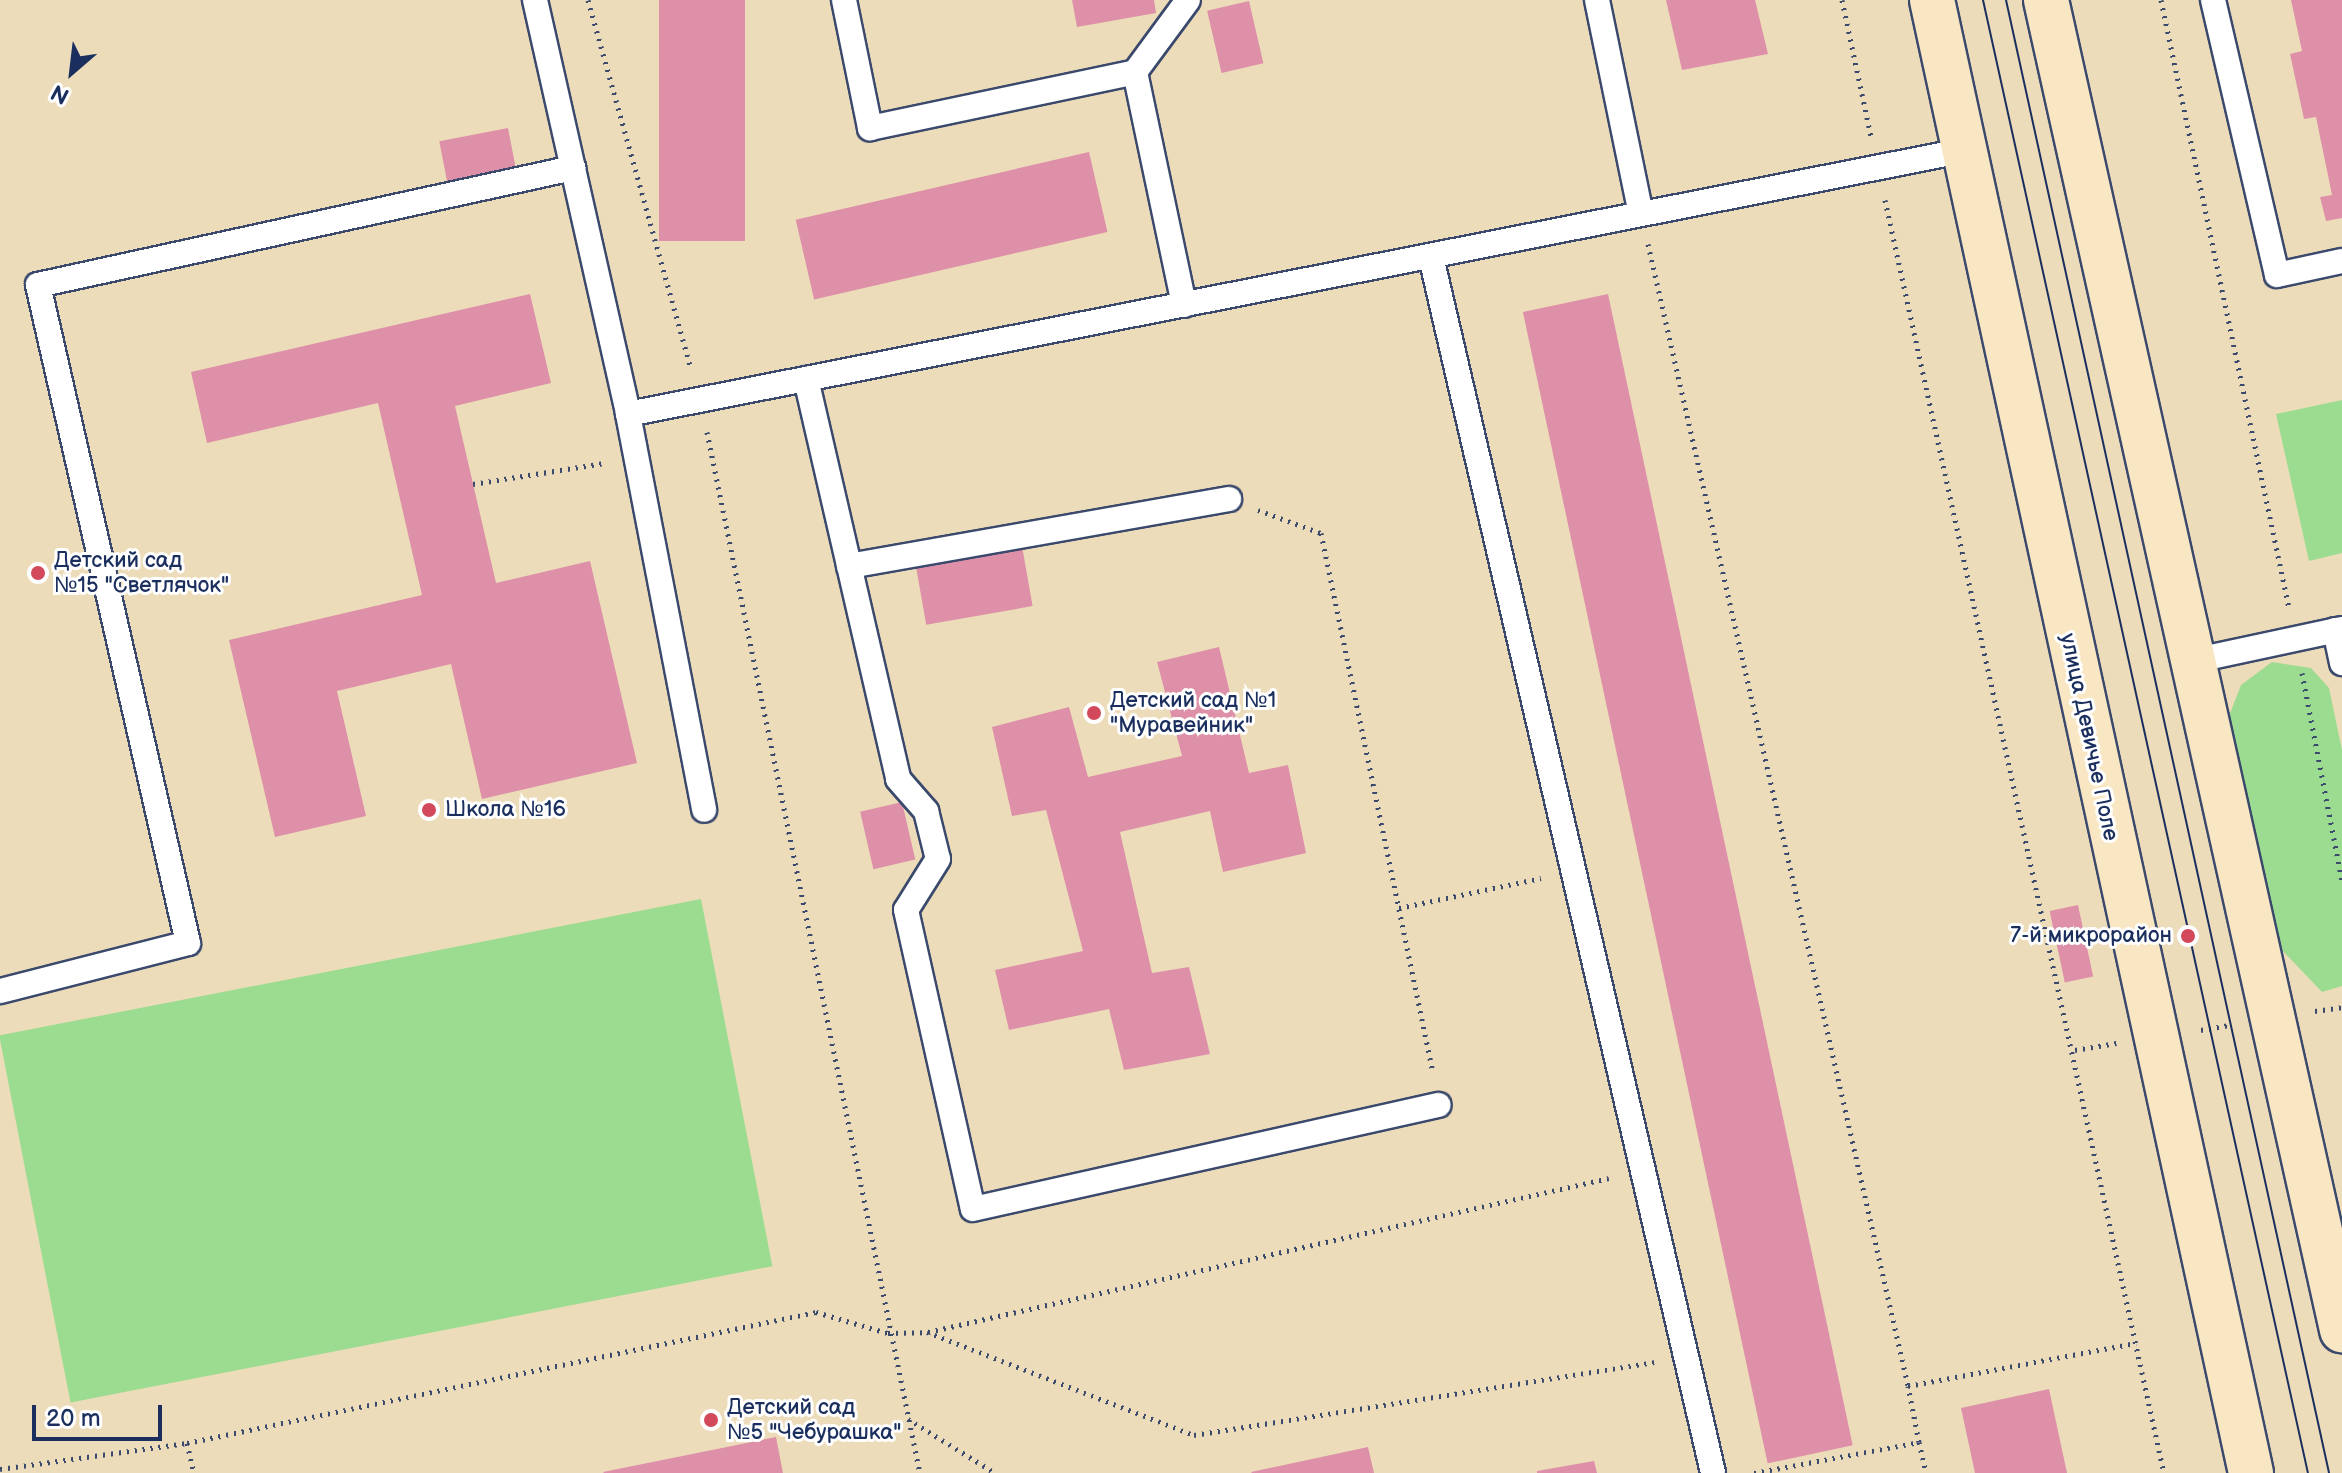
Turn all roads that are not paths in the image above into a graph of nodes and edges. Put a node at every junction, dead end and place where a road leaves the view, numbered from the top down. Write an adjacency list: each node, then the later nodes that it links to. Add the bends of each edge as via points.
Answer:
1 (535, 0): 10 (lane)
2 (844, 0): 8 (lane, via 870,128)
3 (1188, 0): 8 (lane)
4 (1597, 0): 11 (lane)
5 (1932, 0): 9 (main road, улица Девичье Поле)
6 (2046, 0): 20 (main road)
7 (2213, 0): 13 (lane, via 2277,275)
8 (1135, 72): 14 (lane)
9 (1966, 150): 11 (lane); 28 (main road, улица Девичье Поле)
10 (573, 168): 16 (lane); 23 (lane, via 38,285 188,943)
11 (1641, 214): 12 (lane)
12 (1431, 257): 14 (lane); 27 (lane)
13 (2342, 261)
14 (1184, 305): 15 (lane)
15 (806, 379): 16 (lane); 18 (lane)
16 (628, 414): 22 (lane)
17 (1229, 499): 18 (lane)
18 (849, 566): 24 (lane, via 898,779 926,811 938,859 906,910 973,1209)
19 (2338, 629): 20 (lane); 21 (lane)
20 (2197, 660): 25 (main road, via 2272,1018)
21 (2342, 663)
22 (704, 810)
23 (0, 991)
24 (1439, 1105)
25 (2336, 1274): 26 (main road)
26 (2342, 1330)
27 (1713, 1473)
28 (2251, 1473)

